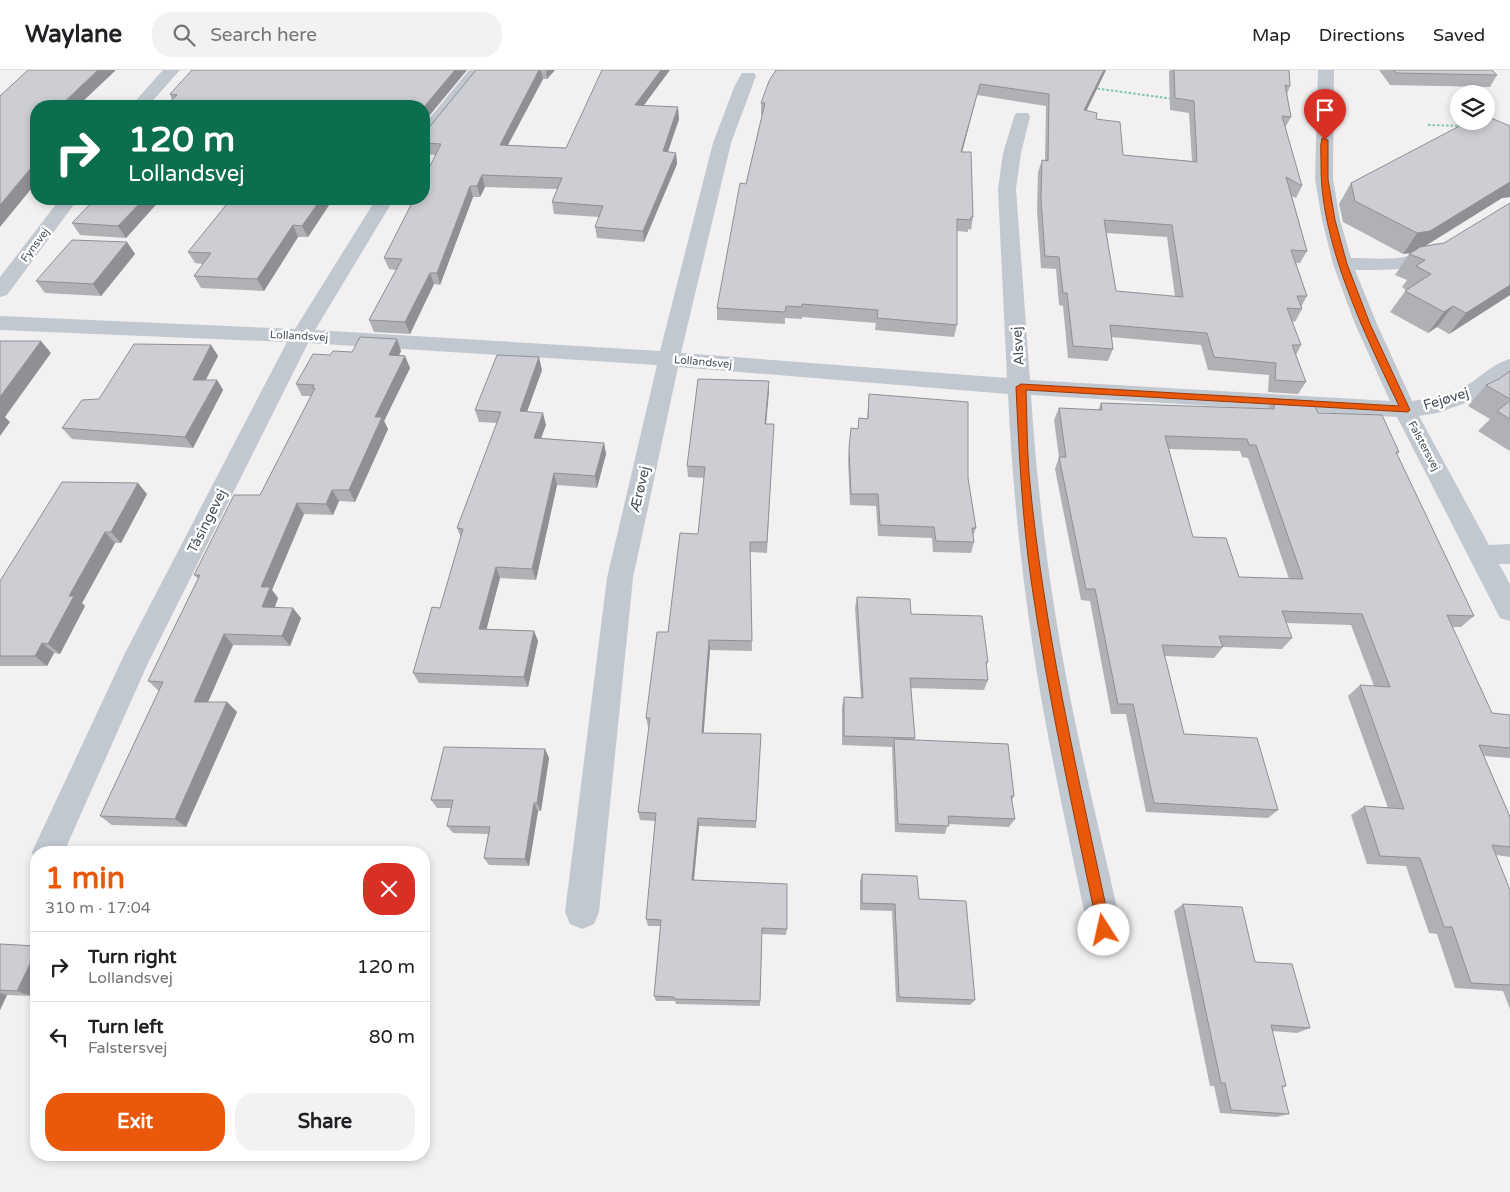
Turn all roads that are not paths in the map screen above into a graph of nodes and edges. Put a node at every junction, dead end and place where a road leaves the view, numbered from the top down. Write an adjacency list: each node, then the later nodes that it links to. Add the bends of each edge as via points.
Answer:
1 (172, 70): 5 (street)
2 (477, 70): 7 (street)
3 (1326, 70): 11 (street, Falstersvej, via 1324,179)
4 (748, 76): 15 (street, Ærøvej, via 722,144)
5 (144, 100)
6 (1022, 117): 17 (street, Alsvej, via 1012,153 1008,189)
7 (430, 126)
8 (64, 205): 12 (street, Fynsvej)
9 (381, 205): 14 (street, Tåsingevej)
10 (1453, 239): 11 (street, via 1421,259 1386,264)
11 (1343, 264): 18 (street, Falstersvej)
12 (0, 291)
13 (0, 323): 14 (street, Lollandsvej)
14 (301, 336): 15 (street, Lollandsvej); 22 (street, Tåsingevej, via 135,661)
15 (669, 359): 17 (street, Lollandsvej); 23 (street, Ærøvej, via 620,578)
16 (1510, 366): 18 (street, Fejøvej, via 1472,393 1437,405)
17 (1021, 387): 18 (street, Lollandsvej); 24 (street, Alsvej, via 1024,473 1037,580 1061,725)
18 (1405, 410): 20 (street, Falstersvej)
19 (1510, 554): 20 (street)
20 (1482, 555): 21 (street, Falstersvej)
21 (1510, 610)
22 (51, 846)
23 (582, 912)
24 (1104, 930)

